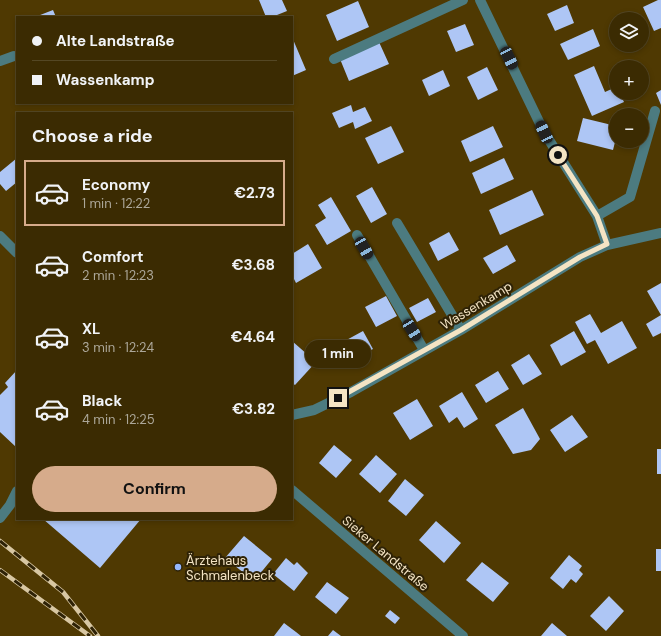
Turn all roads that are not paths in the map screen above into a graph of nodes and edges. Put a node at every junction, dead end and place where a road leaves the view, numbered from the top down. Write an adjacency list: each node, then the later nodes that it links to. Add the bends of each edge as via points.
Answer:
1 (463, 0): 4 (street)
2 (480, 0): 7 (street, via 544,132)
3 (14, 56): 5 (street)
4 (334, 59)
5 (0, 61)
6 (655, 111): 7 (street, via 630,197)
7 (597, 216): 12 (street)
8 (397, 223): 14 (street)
9 (661, 233): 12 (street, Wassenkamp)
10 (357, 235): 15 (street)
11 (0, 236): 13 (street)
12 (607, 244): 14 (street, Wassenkamp, via 580,257)
13 (16, 252)
14 (461, 330): 15 (street, Wassenkamp)
15 (424, 350): 16 (street, Wassenkamp, via 351,392 314,410)
16 (293, 415)
17 (293, 491): 20 (street, Sieker Landstraße)
18 (16, 493): 19 (street)
19 (0, 518)
20 (463, 636)

